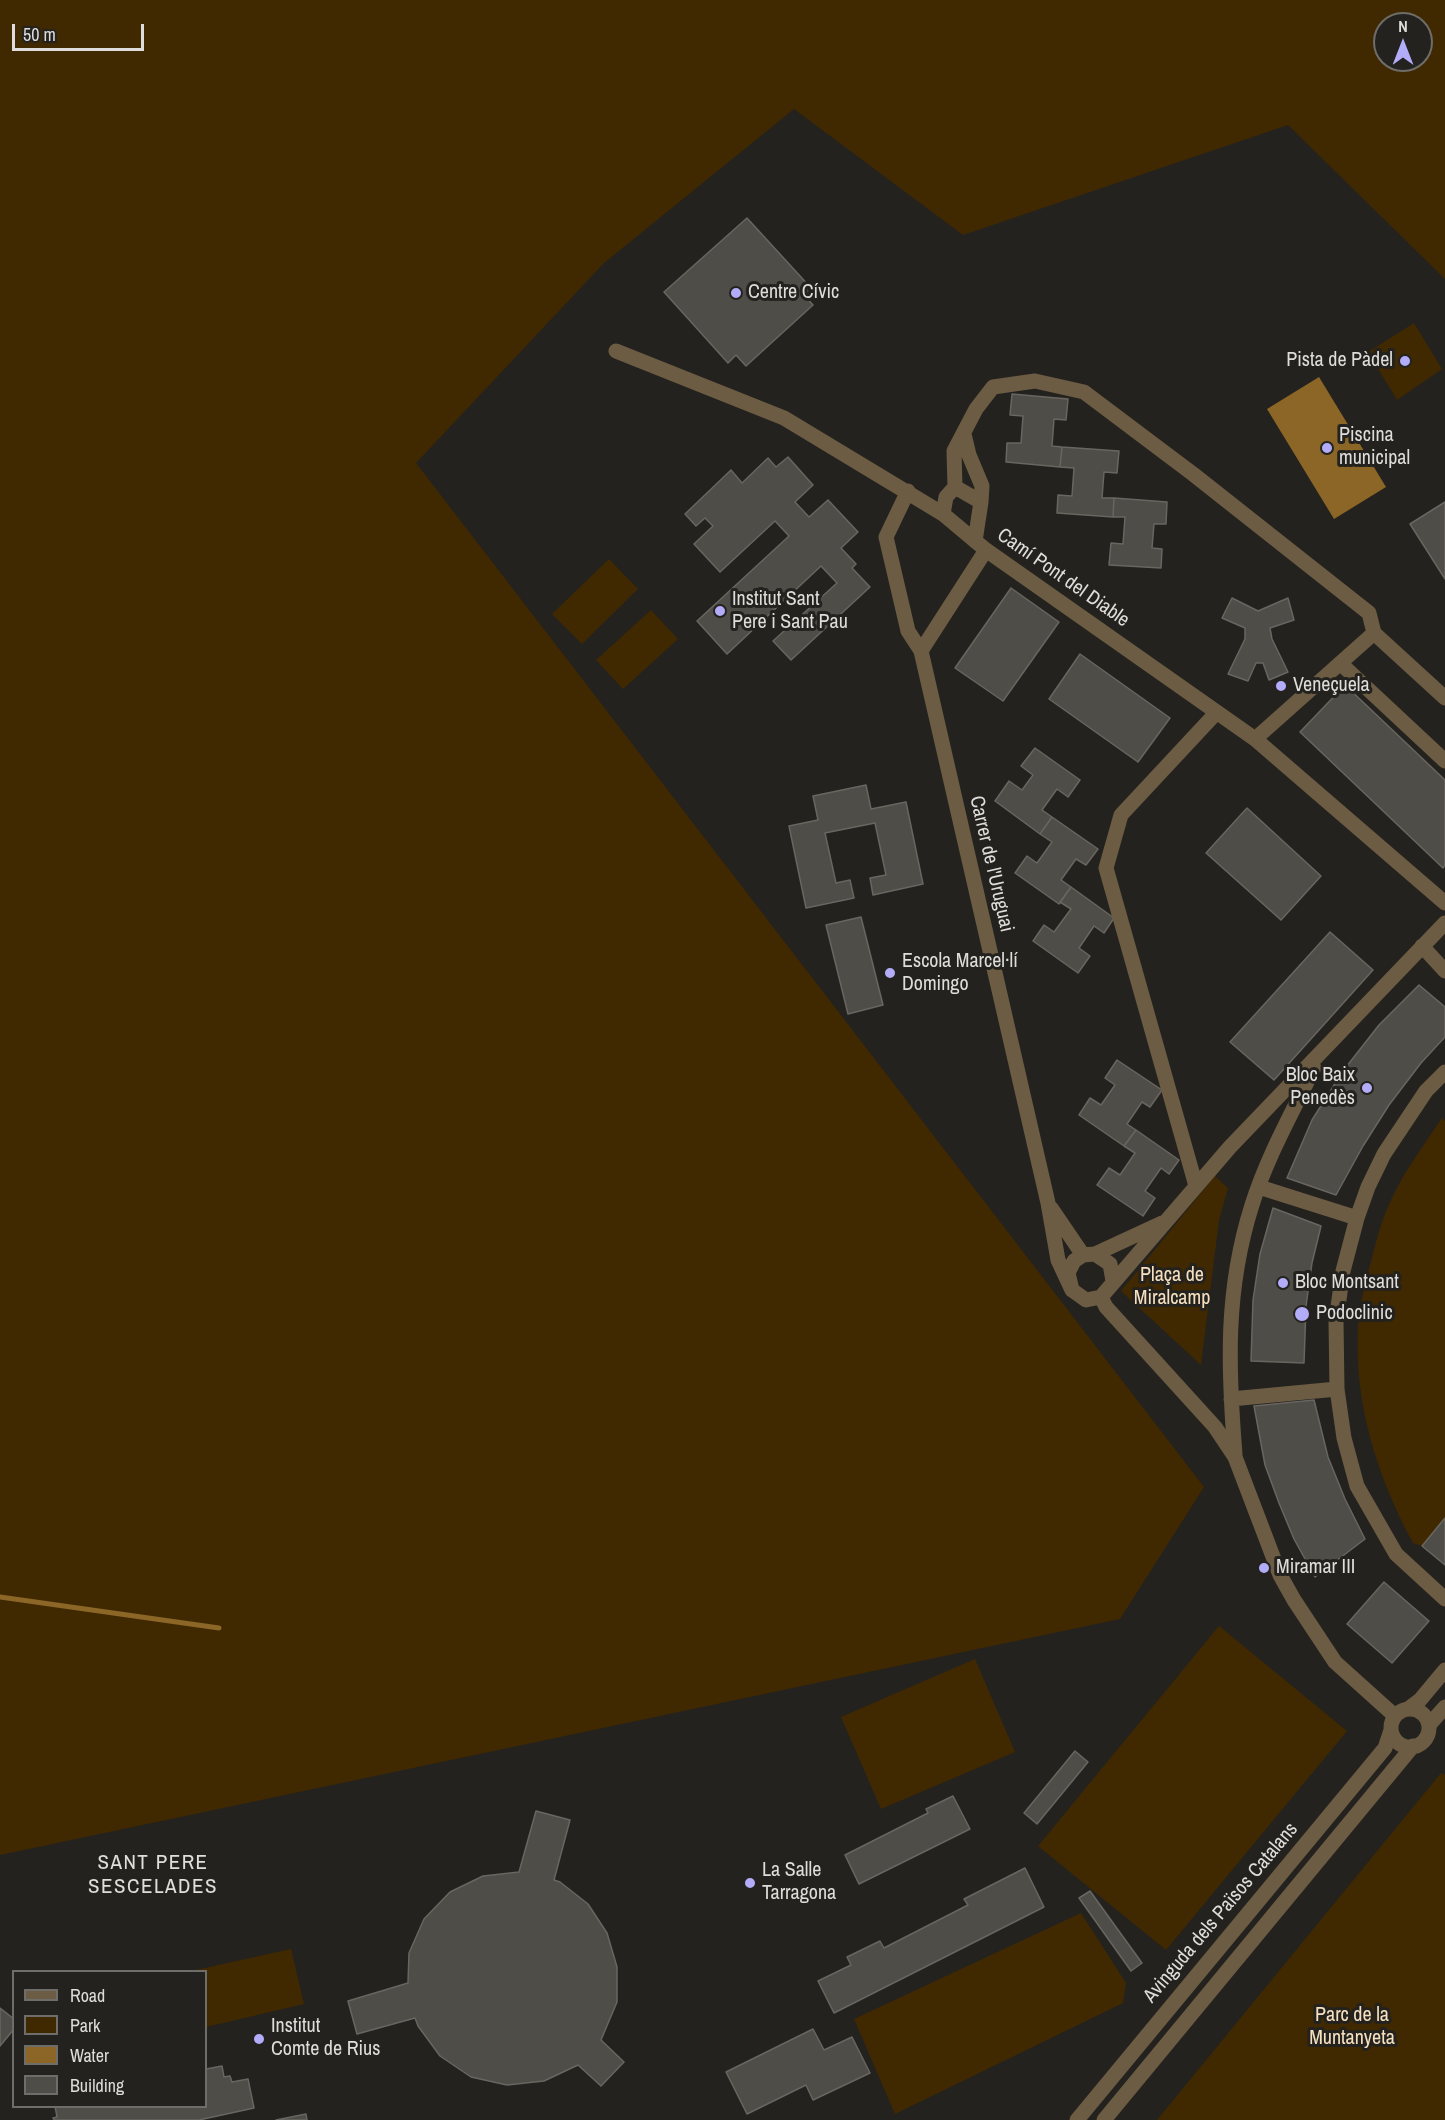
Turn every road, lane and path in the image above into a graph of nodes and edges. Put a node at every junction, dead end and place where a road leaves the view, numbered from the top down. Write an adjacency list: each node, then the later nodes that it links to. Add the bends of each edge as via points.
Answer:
1 (616, 351): 4 (street, Camí Pont del Diable, via 784,418)
2 (964, 434): 3 (street, via 954,451); 5 (street, via 982,486); 8 (street, via 993,387 1035,381 1083,392 1369,613)
3 (955, 487): 5 (street); 6 (street, via 946,497)
4 (908, 491): 6 (street, Camí Pont del Diable); 9 (street, Carrer de l'Uruguai, via 886,537 908,631)
5 (981, 502): 7 (street)
6 (942, 514): 7 (street, Camí Pont del Diable)
7 (981, 546): 9 (street); 12 (street, Camí Pont del Diable)
8 (1374, 633): 10 (street); 11 (street)
9 (921, 651): 23 (street, Carrer de l'Uruguai)
10 (1340, 663): 13 (street); 14 (street)
11 (1445, 698)
12 (1216, 712): 13 (street, Camí Pont del Diable); 21 (street, via 1120,815 1106,868)
13 (1255, 739): 15 (street, Camí Pont del Diable)
14 (1445, 761)
15 (1445, 903)
16 (1445, 923): 17 (street)
17 (1422, 946): 18 (street); 19 (street)
18 (1445, 971)
19 (1321, 1055): 21 (street); 22 (street)
20 (1445, 1072): 24 (street, via 1426,1091 1384,1154)
21 (1196, 1186): 25 (street)
22 (1259, 1187): 24 (street); 31 (street, via 1233,1292 1229,1336)
23 (1048, 1203): 26 (street); 28 (street, via 1058,1260)
24 (1357, 1218): 30 (street, via 1343,1271 1336,1321)
25 (1167, 1220): 26 (street); 27 (street)
26 (1089, 1254): 27 (street, via 1110,1264); 28 (street, via 1074,1261 1068,1273)
27 (1113, 1281): 29 (street)
28 (1072, 1290): 29 (street, via 1086,1299)
29 (1101, 1297): 32 (street, via 1215,1427)
30 (1337, 1389): 31 (street); 33 (street, via 1344,1438 1357,1486 1396,1554)
31 (1231, 1399): 32 (street)
32 (1235, 1457): 36 (street, via 1280,1575 1294,1600 1335,1662)
33 (1445, 1599)
34 (1445, 1670): 36 (street, Avinguda dels Països Catalans, via 1420,1700)
35 (1445, 1707): 37 (street)
36 (1398, 1718): 37 (street, via 1414,1709 1424,1714); 38 (street, via 1396,1741); 39 (street, Avinguda dels Països Catalans, via 1385,1748)
37 (1429, 1725): 38 (street, via 1424,1742)
38 (1413, 1746): 40 (street, Avinguda dels Països Catalans)
39 (1077, 2120)
40 (1104, 2120)

